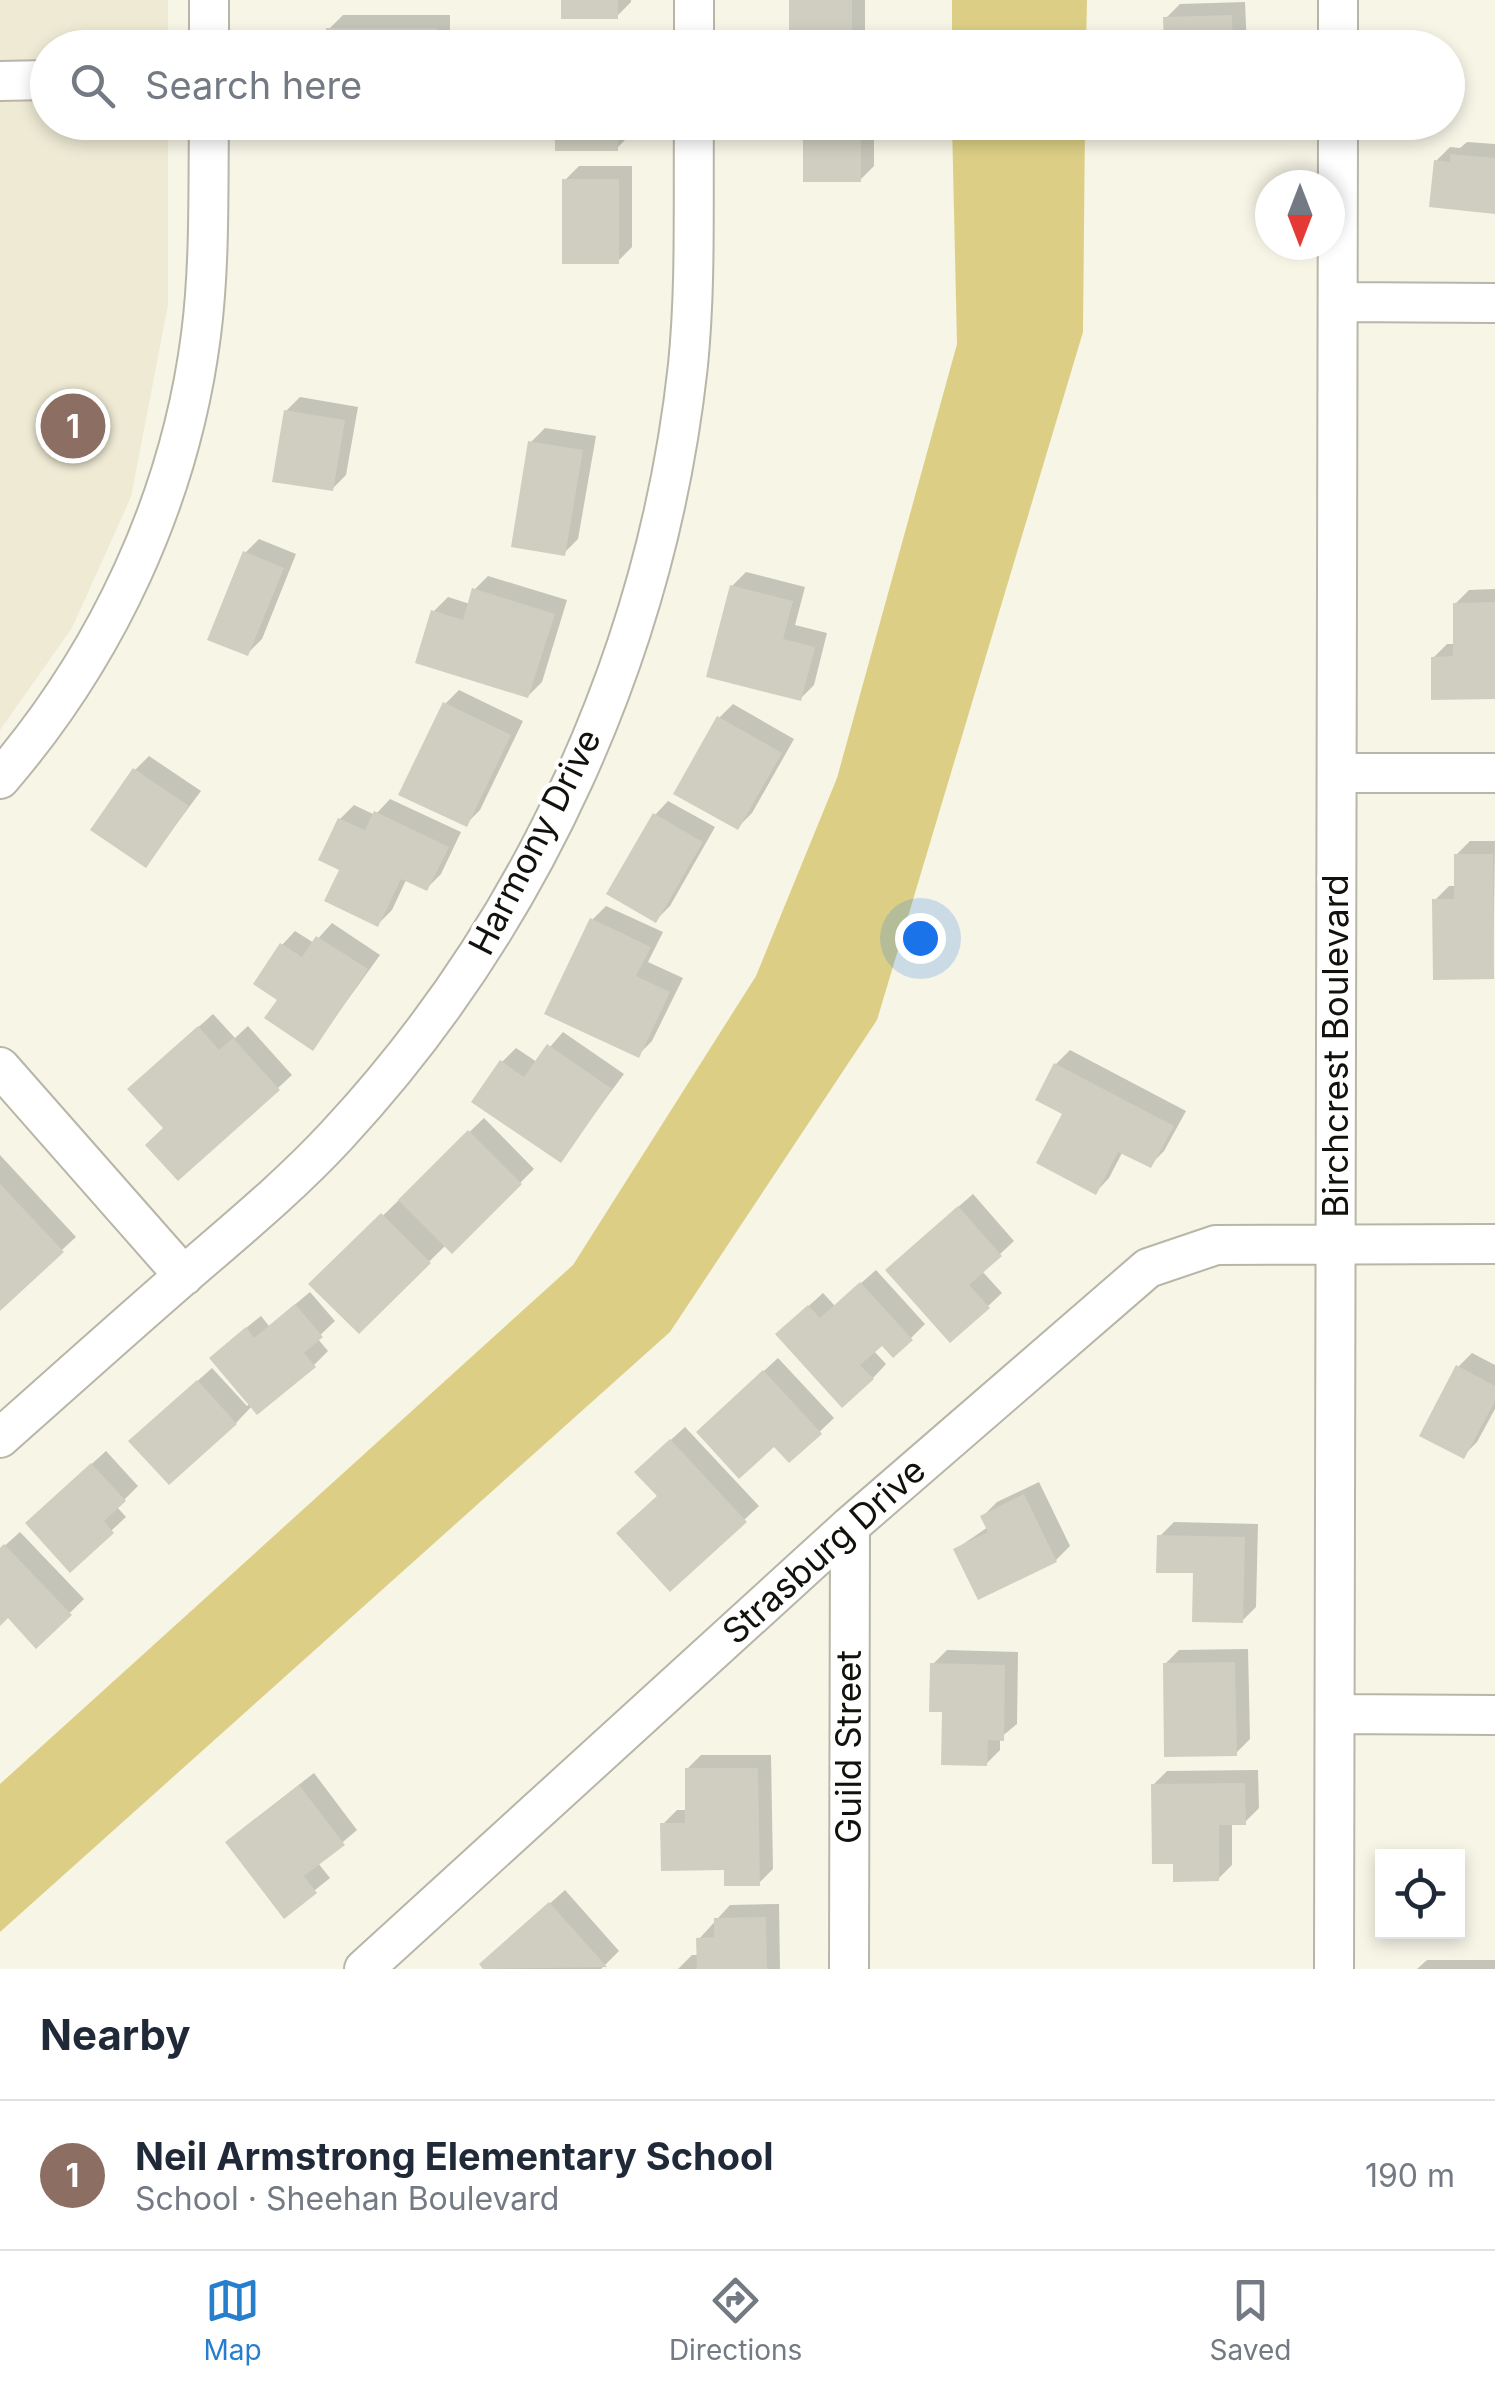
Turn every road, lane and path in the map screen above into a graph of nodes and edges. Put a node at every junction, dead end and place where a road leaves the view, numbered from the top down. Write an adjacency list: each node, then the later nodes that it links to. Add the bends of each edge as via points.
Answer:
1 (209, 0): 4 (street)
2 (694, 0): 5 (street)
3 (1338, 0): 6 (street)
4 (209, 30)
5 (694, 30)
6 (1338, 30)
7 (30, 80): 8 (street)
8 (0, 81)
9 (208, 140): 16 (street, via 201,336 164,494 105,629)
10 (694, 140): 20 (street, Harmony Drive, via 693,294 675,451 644,592 571,788 517,891 413,1046 338,1134)
11 (1338, 140): 12 (street, Birchcrest Boulevard)
12 (1338, 302): 13 (street); 14 (street, Birchcrest Boulevard)
13 (1495, 303)
14 (1337, 772): 15 (street); 18 (street, Birchcrest Boulevard)
15 (1495, 773)
16 (0, 779)
17 (0, 1067): 20 (street)
18 (1336, 1244): 19 (street, Strasburg Drive); 22 (street, Strasburg Drive, via 1216,1245 1148,1268); 23 (street, Birchcrest Boulevard)
19 (1495, 1244)
20 (184, 1276): 21 (street, Harmony Drive)
21 (0, 1438)
22 (850, 1526): 25 (street, Strasburg Drive); 26 (street, Guild Street)
23 (1334, 1714): 24 (street); 27 (street, Birchcrest Boulevard)
24 (1495, 1715)
25 (373, 1965)
26 (849, 1969)
27 (1334, 1969)

